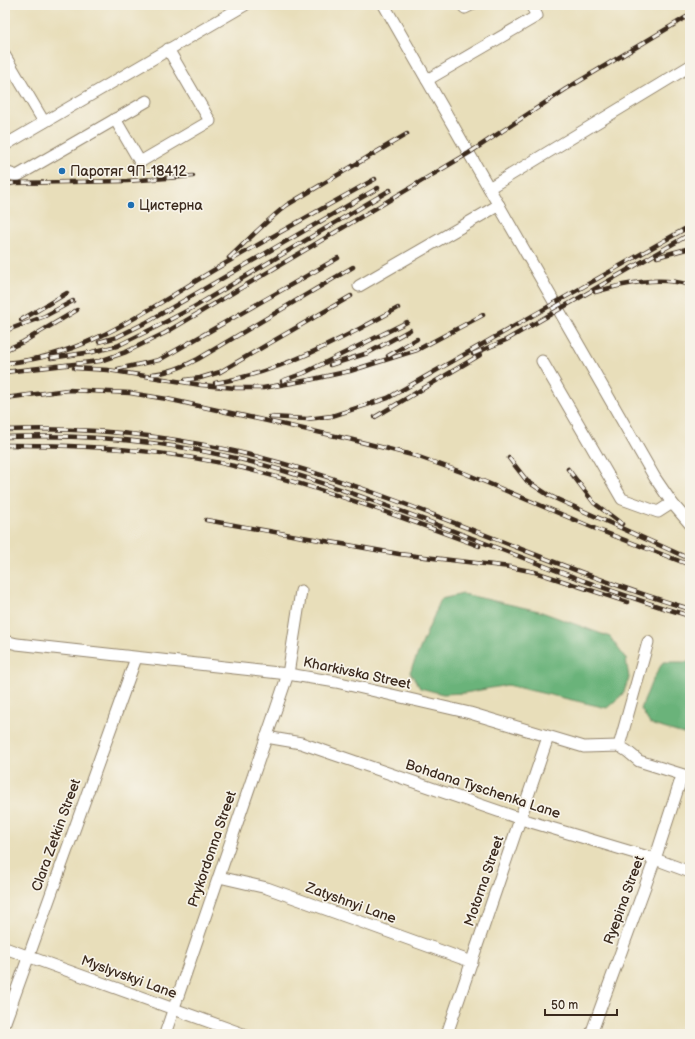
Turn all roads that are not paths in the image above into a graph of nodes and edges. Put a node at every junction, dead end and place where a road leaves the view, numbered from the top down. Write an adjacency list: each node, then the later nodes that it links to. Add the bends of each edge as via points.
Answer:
1 (245, 5): 6 (street)
2 (384, 5): 9 (street)
3 (462, 5): 4 (street, via 465,8)
4 (471, 5)
5 (530, 5): 9 (street, via 537,16)
6 (168, 50): 11 (street, via 210,121 140,162); 12 (street)
7 (5, 56): 12 (street)
8 (690, 66): 15 (street)
9 (427, 80): 15 (street)
10 (147, 101): 11 (street)
11 (115, 119): 14 (street, via 17,176)
12 (44, 122): 13 (street)
13 (5, 145)
14 (5, 172)
15 (489, 188): 16 (street)
16 (499, 205): 17 (street); 19 (street)
17 (359, 286)
18 (542, 361): 19 (street, via 622,498 658,512)
19 (672, 503): 20 (street)
20 (690, 524)
21 (301, 591): 25 (street, Prykordonna Street)
22 (5, 641): 24 (street, Kharkivska Street)
23 (648, 642): 28 (street)
24 (136, 658): 25 (street, Kharkivska Street); 35 (street, Clara Zetkin Street)
25 (288, 674): 26 (street, Prykordonna Street); 27 (street, Kharkivska Street, via 470,713)
26 (266, 737): 30 (street, Bohdana Tyschenka Lane, via 301,743); 33 (street, Prykordonna Street)
27 (548, 737): 28 (street, Kharkivska Street, via 584,747); 30 (street, Motorna Street)
28 (619, 746): 29 (street, via 639,761)
29 (686, 776): 31 (street, Ryepina Street)
30 (521, 819): 31 (street, Bohdana Tyschenka Lane); 36 (street, Motorna Street)
31 (655, 859): 32 (street, Bohdana Tyschenka Lane); 42 (street, Ryepina Street)
32 (690, 872)
33 (219, 877): 36 (street, Zatyshnyi Lane, via 267,888); 37 (street, Prykordonna Street)
34 (5, 948): 35 (street, Myslyvskyi Lane)
35 (28, 956): 37 (street, Myslyvskyi Lane); 38 (street, Clara Zetkin Street)
36 (472, 962): 41 (street, Motorna Street)
37 (174, 1009): 39 (street, Prykordonna Street); 40 (street, Myslyvskyi Lane)
38 (5, 1022)
39 (165, 1034)
40 (243, 1034)
41 (447, 1034)
42 (591, 1034)

